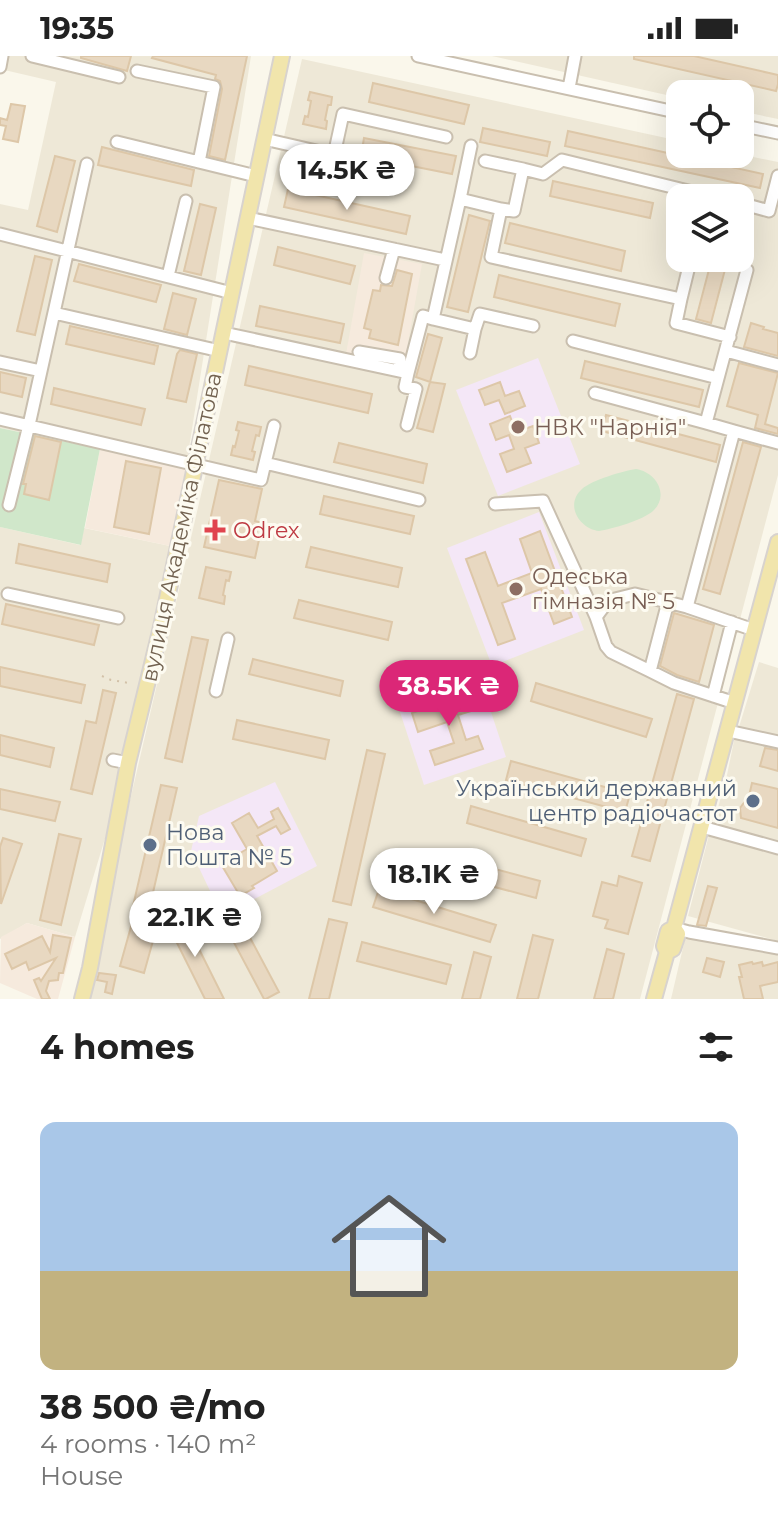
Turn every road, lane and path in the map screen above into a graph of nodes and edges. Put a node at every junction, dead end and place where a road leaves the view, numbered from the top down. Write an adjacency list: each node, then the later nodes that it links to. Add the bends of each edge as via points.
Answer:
1 (2, 56): 6 (street)
2 (32, 56): 8 (street)
3 (282, 56): 14 (main road, вулиця Академіка Філатова)
4 (418, 56): 9 (street)
5 (575, 56): 9 (street)
6 (0, 67)
7 (137, 71): 18 (street, via 214,87)
8 (119, 77)
9 (569, 88): 10 (street)
10 (666, 110)
11 (754, 128): 12 (street)
12 (778, 133)
13 (446, 137): 14 (street, via 343,114 334,155)
14 (264, 139): 21 (main road, вулиця Академіка Філатова)
15 (117, 142): 18 (street)
16 (471, 146): 24 (street)
17 (485, 161): 20 (street)
18 (199, 162): 21 (street)
19 (87, 164): 31 (street)
20 (523, 169): 23 (street, via 543,174 562,160); 27 (street, via 514,211)
21 (256, 176): 28 (main road, вулиця Академіка Філатова)
22 (778, 176): 26 (street, via 769,211)
23 (666, 185)
24 (460, 199): 27 (street); 32 (street)
25 (186, 201): 35 (street)
26 (754, 207)
27 (501, 209): 38 (street, via 491,257)
28 (248, 218): 30 (street); 37 (main road, вулиця Академіка Філатова)
29 (0, 234): 31 (street)
30 (394, 249): 32 (street); 36 (street)
31 (68, 251): 35 (street); 39 (street)
32 (445, 260): 40 (street)
33 (688, 272): 38 (street)
34 (746, 272): 44 (street)
35 (168, 276): 37 (street)
36 (386, 278)
37 (232, 293): 43 (main road, вулиця Академіка Філатова)
38 (681, 299): 44 (street, via 676,323)
39 (54, 313): 46 (street); 52 (street)
40 (433, 319): 42 (street); 53 (street, via 423,316)
41 (533, 326): 42 (street, via 480,314)
42 (475, 329): 49 (street)
43 (224, 333): 46 (main road, вулиця Академіка Філатова); 53 (street)
44 (730, 337): 47 (street)
45 (573, 341): 54 (street)
46 (220, 351): 64 (main road, вулиця Академіка Філатова)
47 (726, 351): 51 (street); 54 (street)
48 (359, 352): 53 (street, via 400,359)
49 (470, 353)
50 (0, 362): 52 (street)
51 (778, 365)
52 (41, 371): 58 (street)
53 (403, 372): 59 (street, via 405,387 416,389)
54 (718, 378): 57 (street)
55 (595, 393): 57 (street)
56 (0, 419): 58 (street)
57 (706, 423): 61 (street)
58 (29, 425): 64 (street); 67 (street)
59 (407, 425)
60 (274, 426): 63 (street)
61 (734, 431): 62 (street); 72 (street)
62 (778, 443)
63 (265, 463): 64 (street, via 261,480); 65 (street)
64 (195, 465): 90 (main road, вулиця Академіка Філатова, via 161,627 120,761)
65 (419, 500)
66 (495, 504): 73 (street, via 543,501)
67 (9, 505)
68 (778, 542): 69 (main road)
69 (772, 588): 76 (main road)
70 (8, 594): 74 (street)
71 (668, 602): 72 (street); 73 (street, via 623,596 611,600); 78 (street)
72 (687, 607): 75 (street)
73 (596, 617): 78 (street, via 611,652)
74 (118, 618)
75 (732, 622): 76 (street); 82 (street)
76 (754, 630): 83 (main road)
77 (228, 639): 81 (street)
78 (650, 671): 82 (street)
79 (102, 676): 80 (path)
80 (129, 683)
81 (216, 691)
82 (713, 696): 83 (street)
83 (735, 703): 84 (main road)
84 (728, 731): 85 (street); 86 (main road)
85 (778, 742)
86 (702, 827): 87 (street); 88 (main road)
87 (778, 848)
88 (674, 928): 89 (street); 91 (main road, via 668,931)
89 (778, 948)
90 (82, 999)
91 (654, 999)

